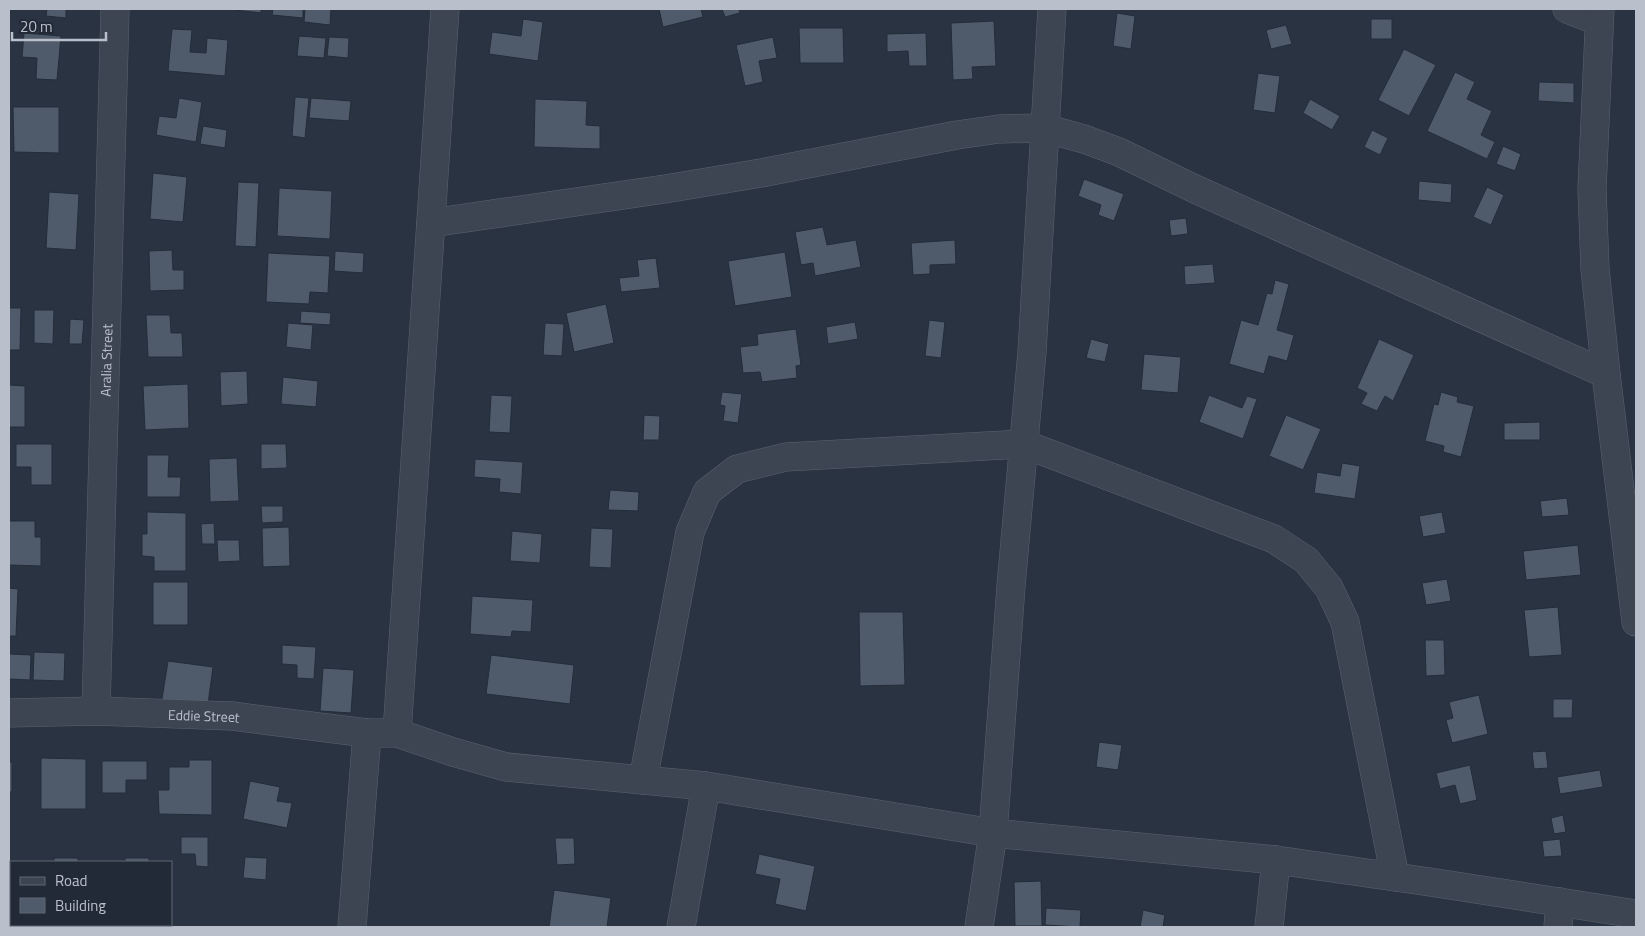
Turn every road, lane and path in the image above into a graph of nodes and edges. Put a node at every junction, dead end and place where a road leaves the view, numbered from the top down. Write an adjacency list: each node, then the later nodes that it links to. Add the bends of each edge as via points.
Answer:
1 (115, 9): 11 (street, Aralia Street)
2 (445, 9): 7 (street)
3 (1052, 9): 6 (street)
4 (1567, 9): 5 (street)
5 (1599, 15): 8 (street, via 1592,189 1595,269)
6 (1044, 128): 7 (street, via 999,129 957,135 665,190); 8 (street, via 1119,152); 9 (street)
7 (431, 223): 14 (street)
8 (1606, 374): 10 (street)
9 (1024, 444): 15 (street, via 786,457 737,469 707,492 690,532); 17 (street, via 1010,586); 19 (street, via 1274,538 1306,560 1329,588 1345,622)
10 (1636, 622)
11 (96, 711): 12 (street, Eddie Street); 13 (street, Eddie Street, via 232,716)
12 (9, 713)
13 (367, 733): 14 (street, Eddie Street); 22 (street)
14 (397, 733): 15 (street, Eddie Street, via 506,766)
15 (642, 780): 16 (street, Eddie Street)
16 (706, 786): 17 (street, Eddie Street); 23 (street)
17 (993, 833): 18 (street, Eddie Street); 24 (street)
18 (1276, 860): 19 (street, Eddie Street); 25 (street)
19 (1395, 877): 21 (street, Eddie Street)
20 (1636, 914): 21 (street, Eddie Street)
21 (1559, 915)
22 (352, 927)
23 (681, 927)
24 (979, 927)
25 (1269, 927)

